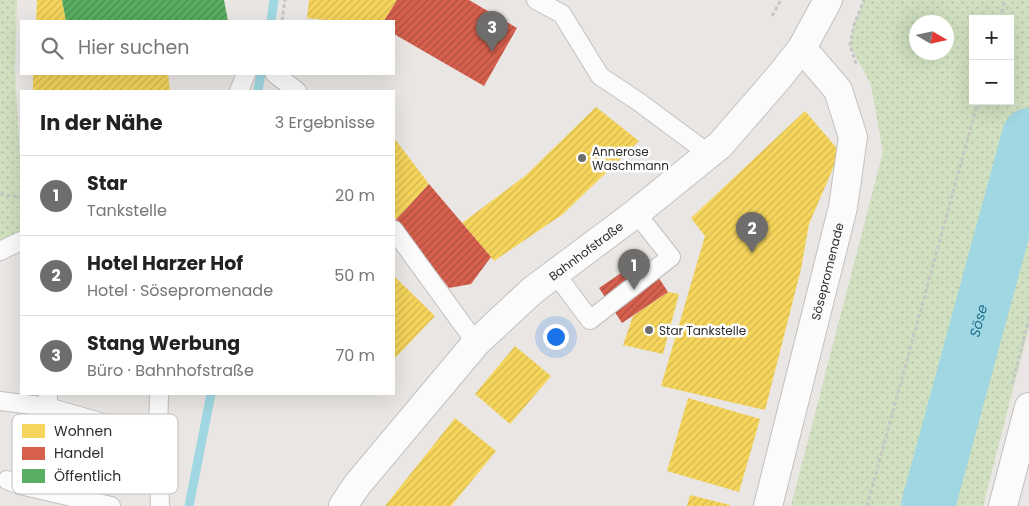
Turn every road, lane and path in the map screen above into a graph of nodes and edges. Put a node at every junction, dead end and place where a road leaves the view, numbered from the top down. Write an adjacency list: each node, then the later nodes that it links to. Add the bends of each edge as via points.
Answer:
1 (285, 0): 10 (path)
2 (536, 0): 7 (lane)
3 (781, 0): 9 (path)
4 (828, 0): 11 (street, Bahnhofstraße)
5 (864, 0): 16 (path, via 850,45 857,67)
6 (1005, 0): 8 (path)
7 (564, 7): 18 (lane, via 600,76)
8 (1001, 15)
9 (772, 16)
10 (282, 20)
11 (802, 48): 16 (street, Sösepromenade); 18 (street, Bahnhofstraße, via 780,77)
12 (246, 75): 14 (lane)
13 (277, 75): 15 (lane)
14 (238, 90)
15 (296, 90)
16 (838, 90): 38 (street, Sösepromenade, via 853,137 843,206)
17 (977, 105): 39 (path)
18 (709, 154): 21 (street, Bahnhofstraße)
19 (0, 194): 20 (path)
20 (20, 196)
21 (636, 213): 25 (street, Bahnhofstraße); 25 (lane, via 671,257 590,320)
22 (395, 231): 26 (lane)
23 (20, 241): 24 (lane)
24 (0, 251)
25 (555, 273): 26 (street, Bahnhofstraße)
26 (476, 343): 37 (street, Bahnhofstraße)
27 (159, 395): 32 (lane)
28 (0, 401): 29 (lane)
29 (48, 401): 31 (lane)
30 (1029, 407): 40 (street)
31 (85, 414)
32 (159, 414)
33 (7, 480): 34 (lane)
34 (12, 482)
35 (59, 494): 36 (lane)
36 (110, 506)
37 (343, 506)
38 (768, 506)
39 (867, 506)
40 (1003, 506)

